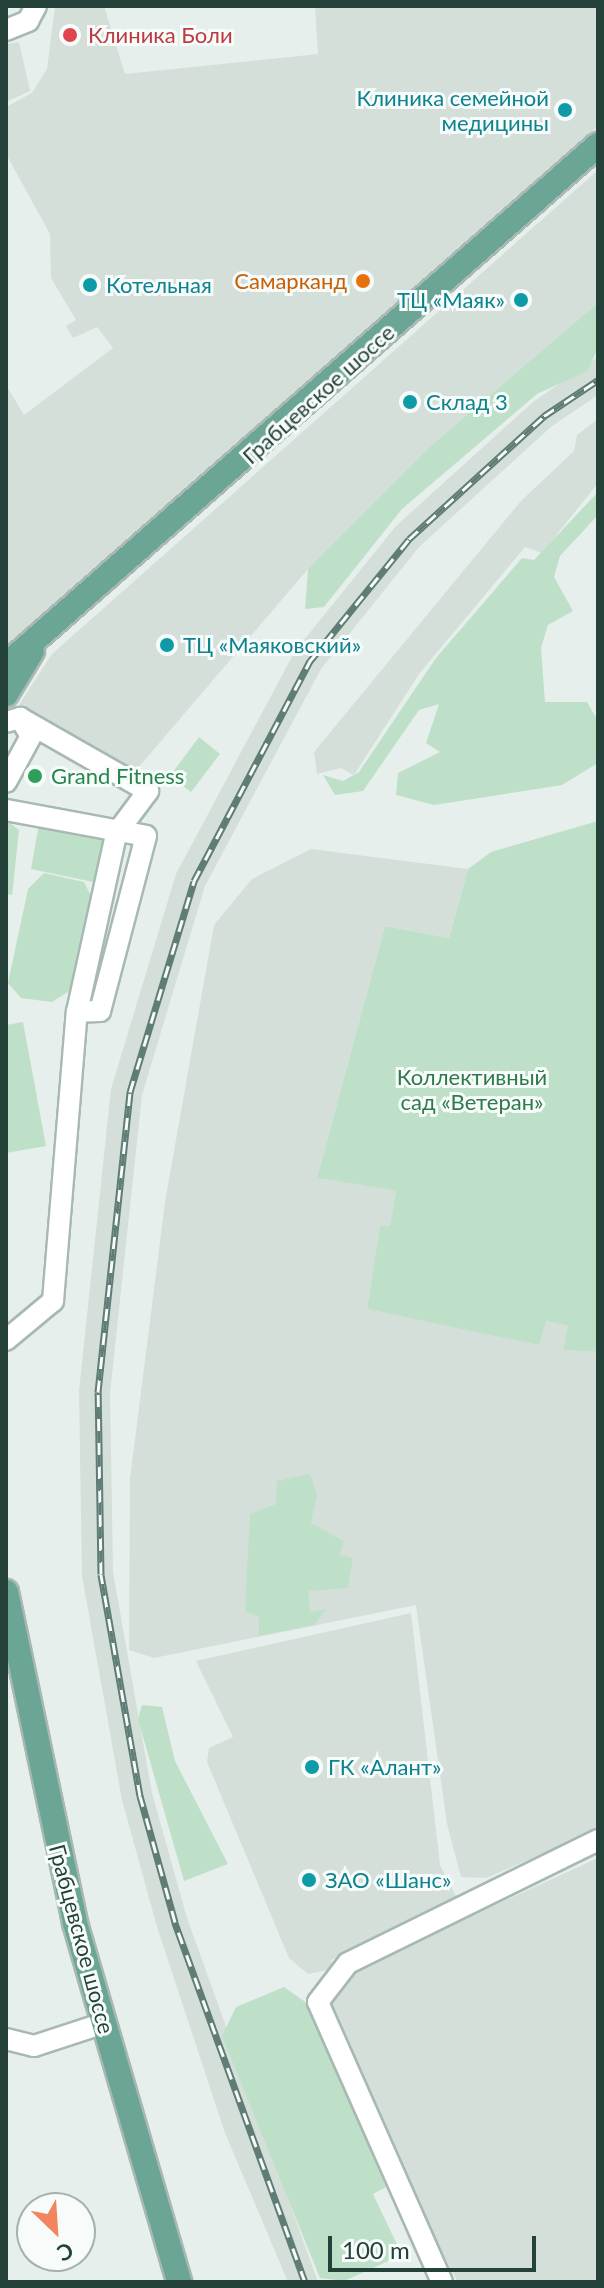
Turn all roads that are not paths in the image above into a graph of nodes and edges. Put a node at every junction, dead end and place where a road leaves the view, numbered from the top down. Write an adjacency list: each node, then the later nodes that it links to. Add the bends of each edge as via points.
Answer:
1 (36, 6): 2 (street, via 28,21)
2 (6, 30)
3 (598, 145): 4 (main road, Грабцевское шоссе)
4 (37, 642): 5 (main road); 6 (main road)
5 (6, 665)
6 (6, 694)
7 (13, 720): 8 (street, via 31,736); 10 (street, via 148,791)
8 (6, 782)
9 (6, 810): 10 (street)
10 (116, 834): 11 (street); 11 (street, via 146,836 100,1011)
11 (77, 1012): 12 (street, via 53,1301)
12 (6, 1340)
13 (6, 1592): 15 (main road, Грабцевское шоссе, via 41,1778)
14 (598, 1840): 18 (street, via 348,1963 318,2002)
15 (104, 2023): 16 (street, via 34,2046); 17 (main road, Грабцевское шоссе)
16 (6, 2039)
17 (179, 2282)
18 (442, 2282)

